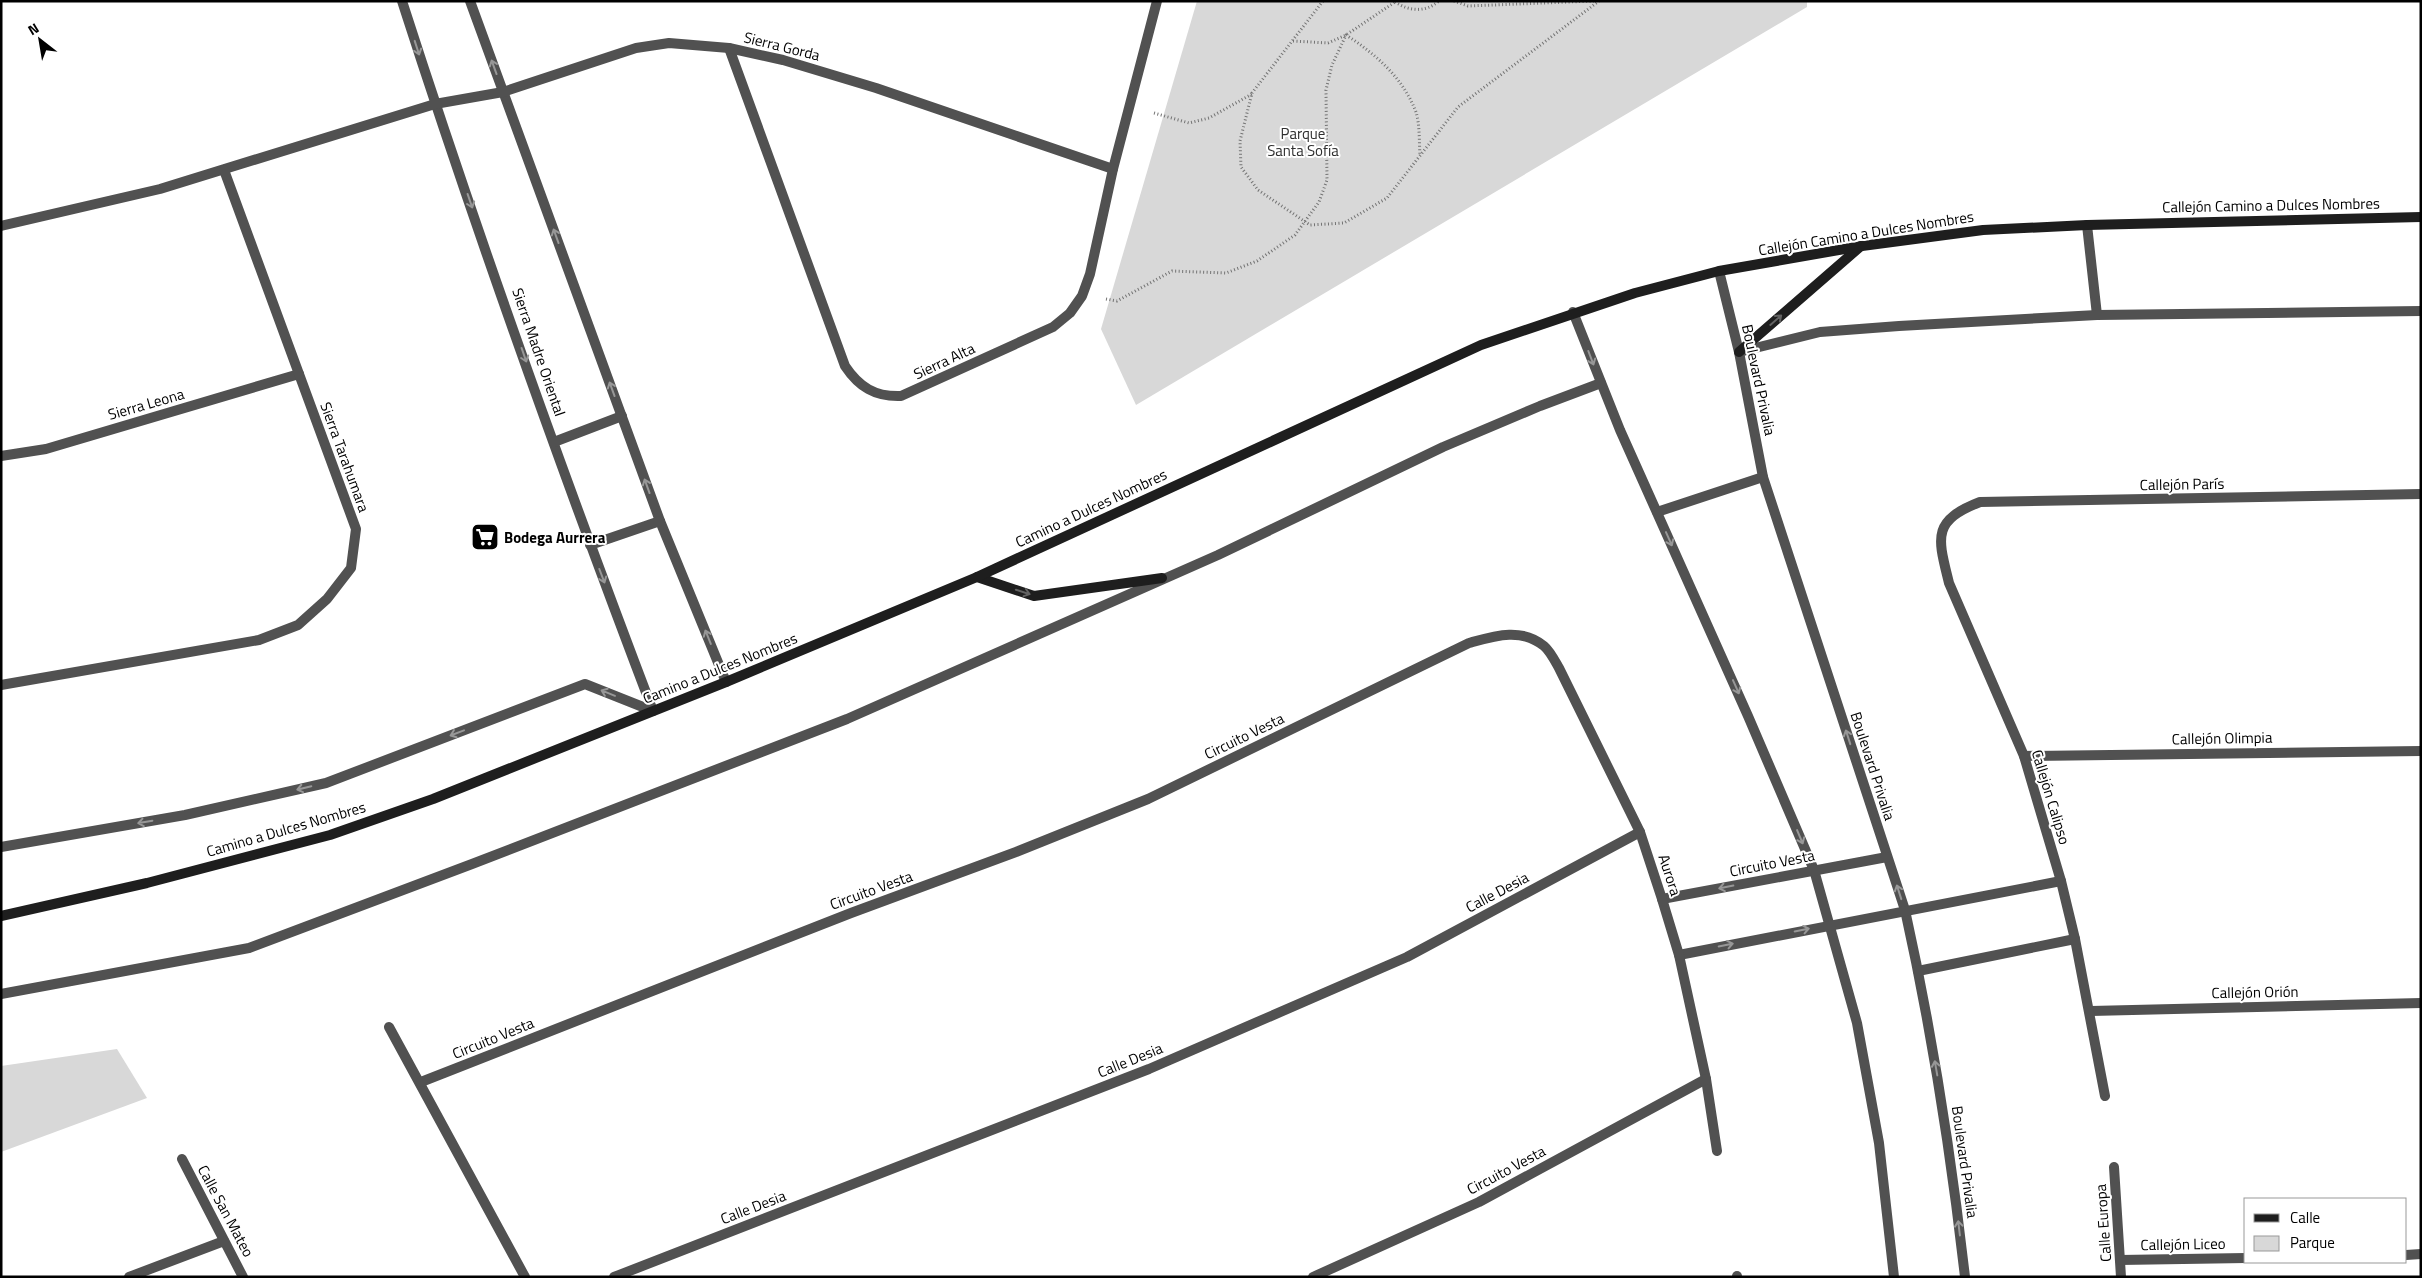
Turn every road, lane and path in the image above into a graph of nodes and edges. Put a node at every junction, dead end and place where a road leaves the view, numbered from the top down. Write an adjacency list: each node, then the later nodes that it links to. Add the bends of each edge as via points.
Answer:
1 (402, 1): 15 (street, Sierra Madre Oriental, one-way to 15)
2 (470, 1): 13 (street, one-way to 2)
3 (1157, 1): 16 (street, Sierra Alta)
4 (1323, 1): 11 (path)
5 (1439, 1): 9 (path, via 1425,9 1415,10)
6 (1454, 1): 7 (path, via 1468,6)
7 (1594, 1)
8 (1599, 1): 17 (path, via 1458,107)
9 (1395, 2): 10 (path)
10 (1346, 35): 11 (path, via 1328,43); 17 (path, via 1372,51 1400,82 1416,114); 21 (path, via 1332,65 1326,90 1327,180 1319,202)
11 (1293, 42): 14 (path)
12 (729, 48): 13 (street, Sierra Gorda, via 669,43 636,48); 18 (street, Sierra Gorda, via 784,60 876,88); 26 (street, Sierra Alta, via 845,366 866,389 886,397 901,396 1054,327)
13 (503, 92): 15 (street, Sierra Gorda); 34 (street, one-way to 13)
14 (1252, 93): 16 (path, via 1209,118 1189,123); 21 (path, via 1240,141 1242,167 1258,190)
15 (435, 104): 19 (street, Sierra Gorda); 35 (street, Sierra Madre Oriental, one-way to 35)
16 (1130, 107): 18 (street, Sierra Alta)
17 (1420, 156): 21 (path, via 1387,198 1344,223 1310,226)
18 (1113, 169): 26 (street, Sierra Alta, via 1090,274)
19 (224, 170): 23 (street, Sierra Gorda, via 160,189); 32 (street, Sierra Tarahumara)
20 (2421, 217): 22 (main road, Callejón Camino a Dulces Nombres)
21 (1305, 222): 26 (path, via 1295,235 1257,261 1226,273 1172,272 1117,301)
22 (2087, 225): 24 (main road, Callejón Camino a Dulces Nombres, via 1983,230); 29 (street)
23 (1, 226)
24 (1862, 246): 25 (main road, Callejón Camino a Dulces Nombres); 30 (main road, one-way to 24)
25 (1719, 271): 28 (main road, Callejón Camino a Dulces Nombres); 30 (street, Boulevard Privalia)
26 (1082, 296)
27 (2421, 311): 29 (street)
28 (1573, 312): 31 (main road, Callejón Camino a Dulces Nombres, via 1481,345); 33 (street, one-way to 33)
29 (2097, 314): 30 (street, via 1820,332)
30 (1739, 352): 37 (street, Boulevard Privalia)
31 (1422, 371): 43 (main road, Camino a Dulces Nombres)
32 (299, 374): 36 (street, Sierra Leona, via 46,449); 47 (street, Sierra Tarahumara, via 356,529 351,568 327,599 298,624 259,640)
33 (1600, 383): 39 (street); 44 (street, via 1444,447 1218,555)
34 (622, 416): 35 (street); 41 (street, one-way to 34)
35 (554, 442): 42 (street, Sierra Madre Oriental)
36 (1, 456)
37 (1763, 477): 39 (street); 53 (street, Boulevard Privalia, one-way to 37)
38 (2421, 494): 40 (street, Callejón París, via 1980,502)
39 (1657, 512): 54 (street, one-way to 54)
40 (1948, 518): 50 (street, Callejón Calipso, via 1942,533 1942,554 1949,583)
41 (660, 521): 42 (street); 46 (street, one-way to 41)
42 (590, 545): 48 (street, Sierra Madre Oriental, one-way to 48)
43 (977, 577): 44 (main road, one-way to 44, via 1034,596); 46 (main road, Camino a Dulces Nombres)
44 (1162, 578): 63 (street, via 847,719 249,948)
45 (1528, 636): 51 (street, Aurora, via 1545,646 1559,668); 68 (street, Circuito Vesta, via 1506,634 1469,643 1148,799)
46 (726, 682): 48 (main road, Camino a Dulces Nombres)
47 (1, 685)
48 (653, 711): 52 (street, one-way to 52, via 585,684 326,783 186,815); 58 (main road, Camino a Dulces Nombres, via 330,835 147,883)
49 (2421, 750): 50 (street, Callejón Olimpia)
50 (2024, 756): 55 (street, Callejón Calipso)
51 (1640, 832): 56 (street, Aurora); 81 (street, Calle Desia, via 1407,957 1238,1031 1149,1069)
52 (1, 847)
53 (1887, 857): 54 (street, Circuito Vesta); 57 (street, Boulevard Privalia, one-way to 53)
54 (1814, 870): 56 (street, Circuito Vesta, one-way to 56); 59 (street)
55 (2061, 881): 57 (street); 60 (street, Callejón Calipso)
56 (1662, 899): 61 (street, Aurora)
57 (1905, 910): 59 (street); 62 (street, Boulevard Privalia)
58 (1, 916)
59 (1831, 925): 61 (street, one-way to 59); 83 (street, via 1857,1023 1879,1143)
60 (2075, 940): 62 (street); 65 (street, Callejón Calipso)
61 (1679, 954): 67 (street, Aurora)
62 (1918, 971): 84 (street, Boulevard Privalia, one-way to 62, via 1948,1136)
63 (1, 994)
64 (2421, 1003): 65 (street, Callejón Orión)
65 (2091, 1012): 69 (street, Callejón Calipso)
66 (389, 1027): 68 (street)
67 (1706, 1079): 70 (street, Aurora); 82 (street, Circuito Vesta, via 1479,1202)
68 (421, 1082): 80 (street)
69 (2105, 1096)
70 (1717, 1151)
71 (182, 1159): 73 (street, Calle San Mateo)
72 (2114, 1167): 77 (street, Calle Europa)
73 (224, 1241): 78 (street); 79 (street, Calle San Mateo)
74 (2421, 1254): 75 (street)
75 (2407, 1255)
76 (2244, 1258): 77 (street, Callejón Liceo)
77 (2120, 1260): 85 (street, Calle Europa)
78 (129, 1277)
79 (243, 1277)
80 (525, 1277)
81 (614, 1277)
82 (1313, 1277)
83 (1894, 1277)
84 (1965, 1277)
85 (2122, 1277)

